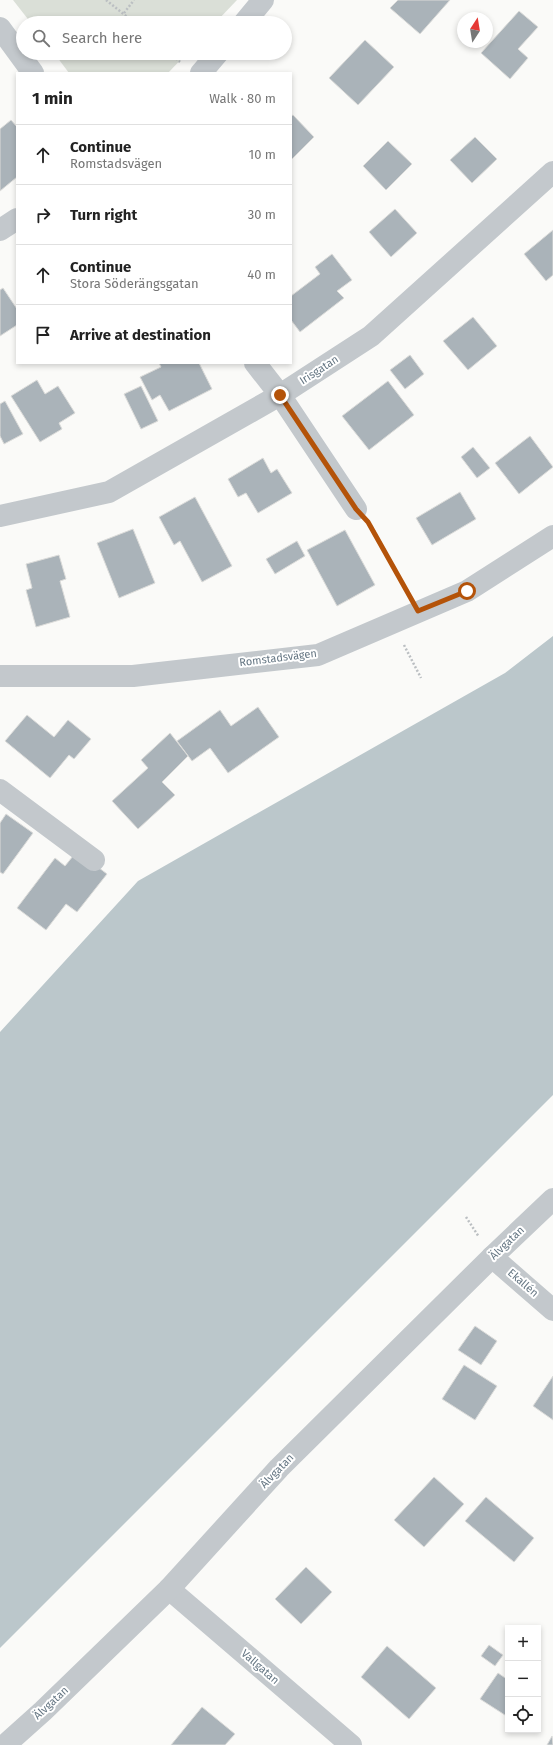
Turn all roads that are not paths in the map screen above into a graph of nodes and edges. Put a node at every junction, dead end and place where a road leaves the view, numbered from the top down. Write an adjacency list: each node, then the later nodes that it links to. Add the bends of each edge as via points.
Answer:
1 (263, 0): 2 (street)
2 (250, 16)
3 (0, 28): 4 (street)
4 (16, 50)
5 (23, 60): 7 (street)
6 (212, 60): 8 (street)
7 (31, 72)
8 (201, 72)
9 (553, 172): 13 (street, Irisgatan, via 371,336)
10 (16, 220): 11 (street)
11 (0, 230)
12 (256, 364): 13 (street)
13 (280, 395): 14 (street); 15 (street, Irisgatan, via 109,492)
14 (356, 509)
15 (0, 516)
16 (553, 536): 17 (street, Romstadsvägen, via 467,591 318,655 133,676)
17 (0, 676)
18 (0, 790): 19 (street)
19 (94, 860)
20 (553, 1199): 21 (street, Älvgatan)
21 (492, 1257): 22 (street, Ekallén); 23 (street, Älvgatan, via 279,1468)
22 (553, 1310)
23 (169, 1589): 24 (street, Älvgatan); 25 (street, Vallgatan)
24 (5, 1745)
25 (351, 1745)

